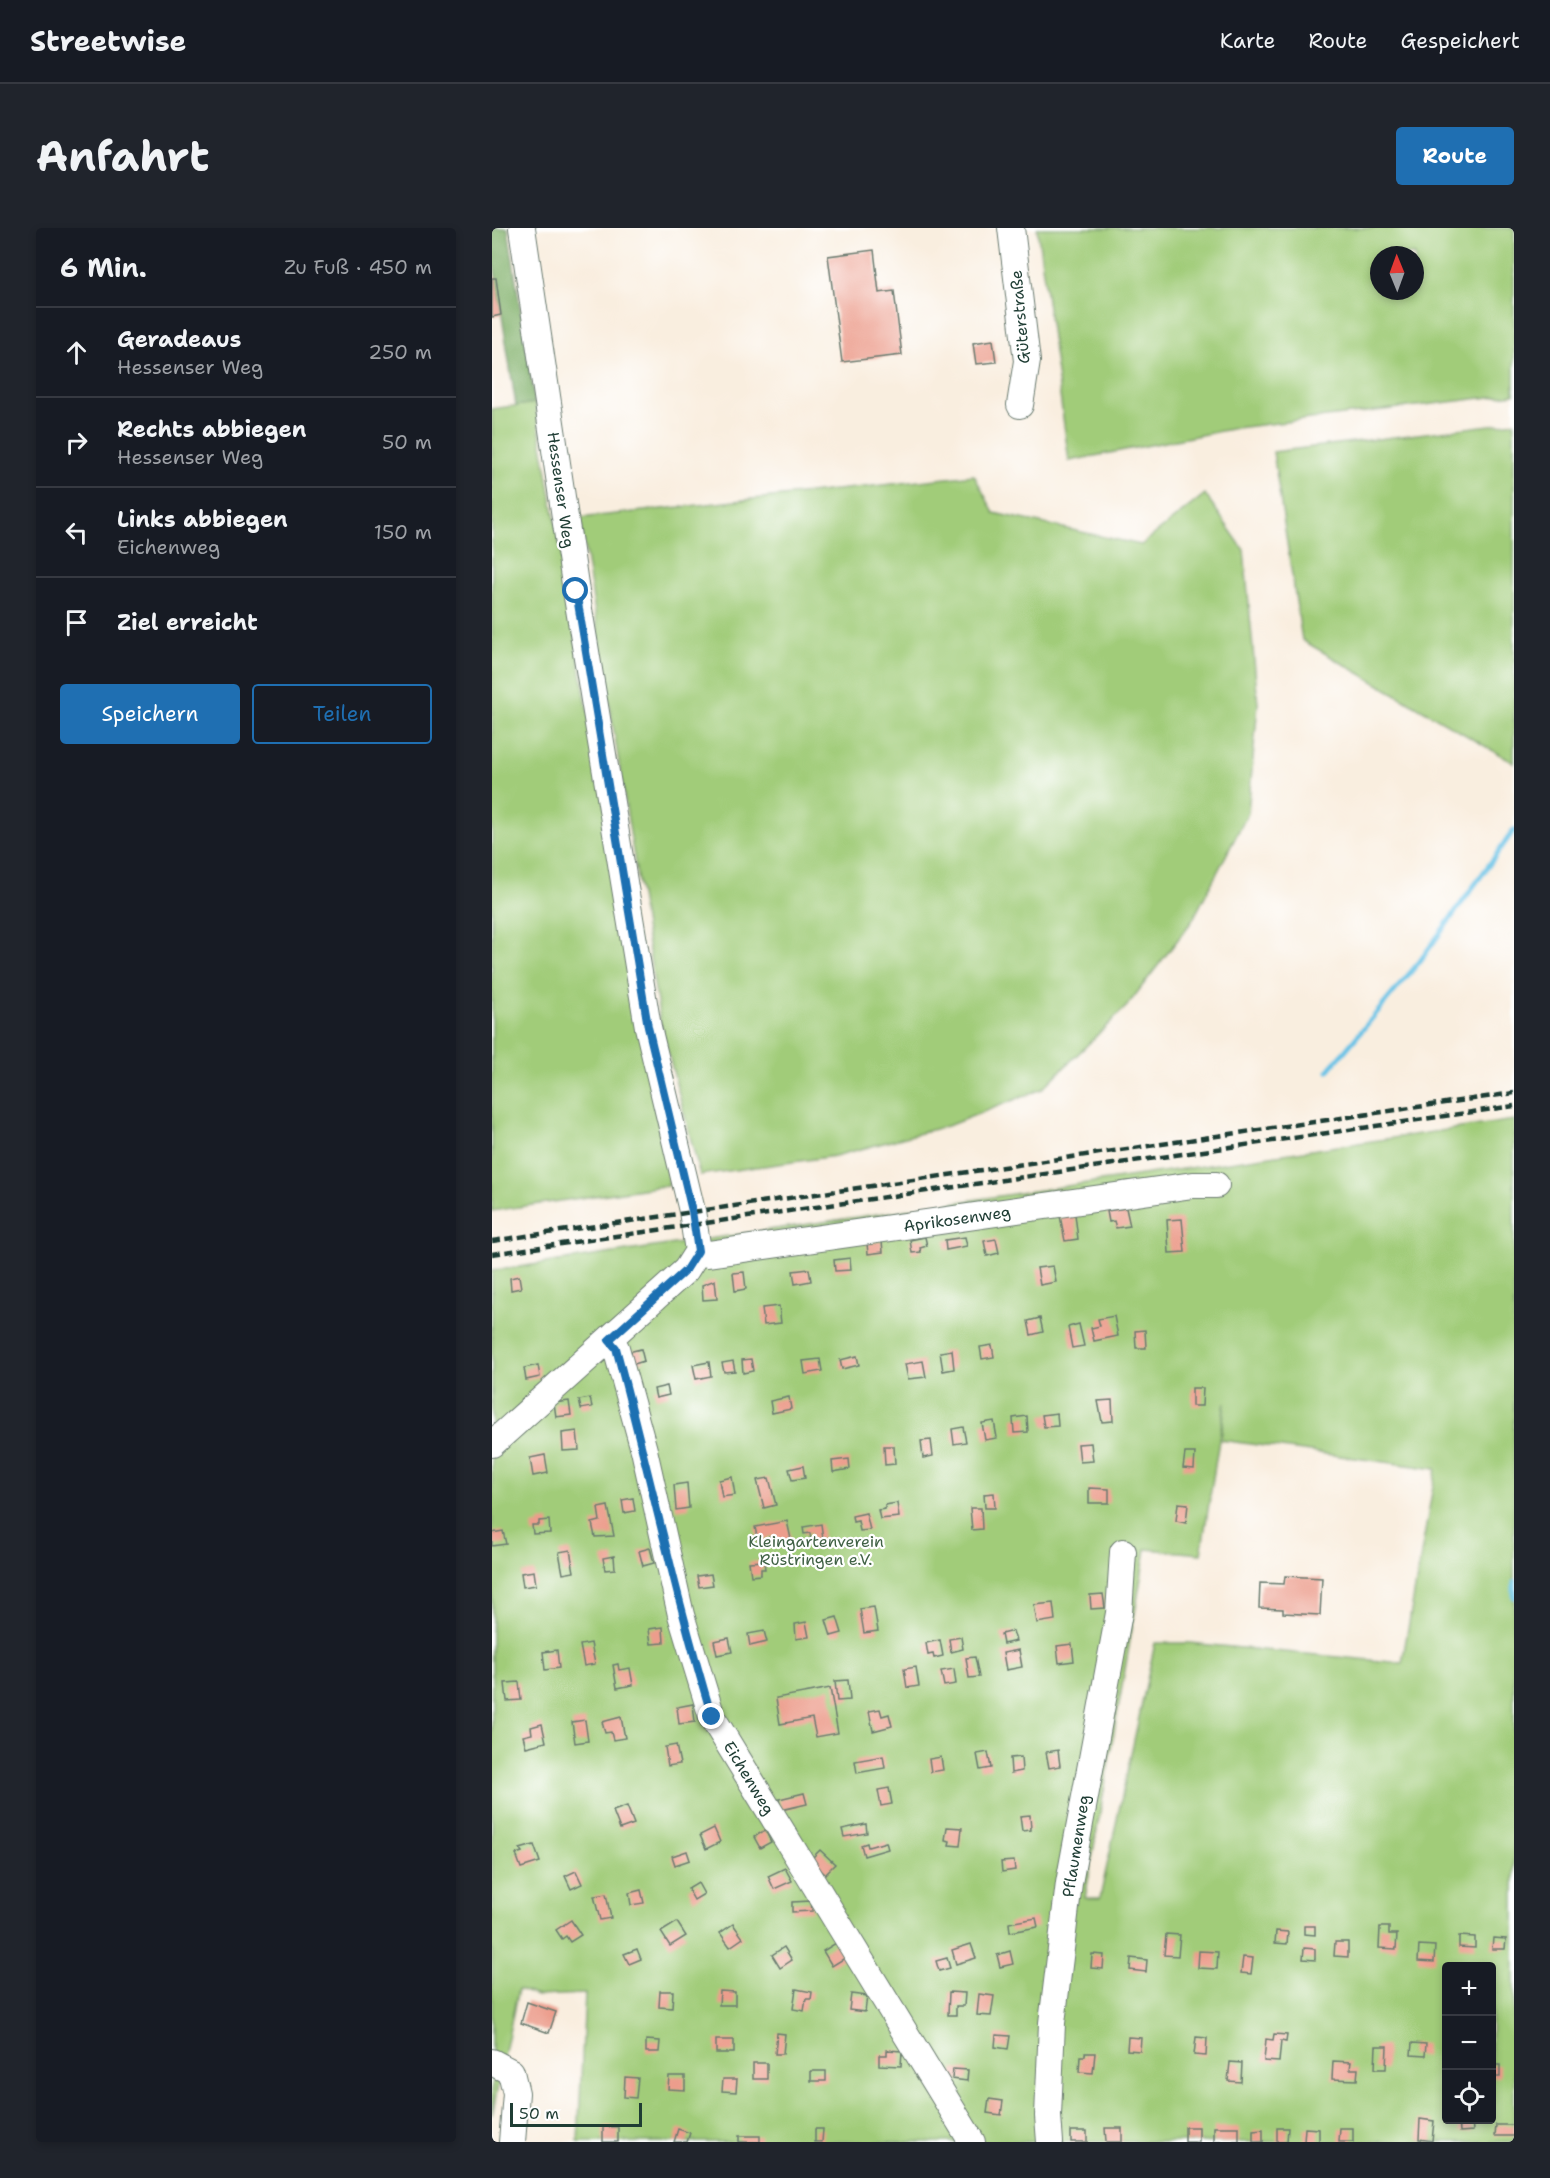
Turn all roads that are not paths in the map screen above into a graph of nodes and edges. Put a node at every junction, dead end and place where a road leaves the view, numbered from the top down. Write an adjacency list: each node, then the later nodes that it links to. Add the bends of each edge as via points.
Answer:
1 (522, 228): 5 (street, Hessenser Weg, via 576,591 648,1027)
2 (1011, 228): 3 (street, Güterstraße, via 1027,361)
3 (1020, 405)
4 (1216, 1185): 5 (street, Aprikosenweg, via 1193,1185 708,1254)
5 (698, 1251): 6 (street, via 686,1270)
6 (609, 1340): 7 (street); 11 (street, Eichenweg, via 616,1348 641,1438 681,1615 712,1717)
7 (492, 1444)
8 (1123, 1552): 12 (street, Pflaumenweg, via 1119,1613 1069,1883 1054,2000)
9 (492, 2062): 10 (street, via 511,2072 516,2093)
10 (512, 2142)
11 (972, 2142)
12 (1050, 2142)

